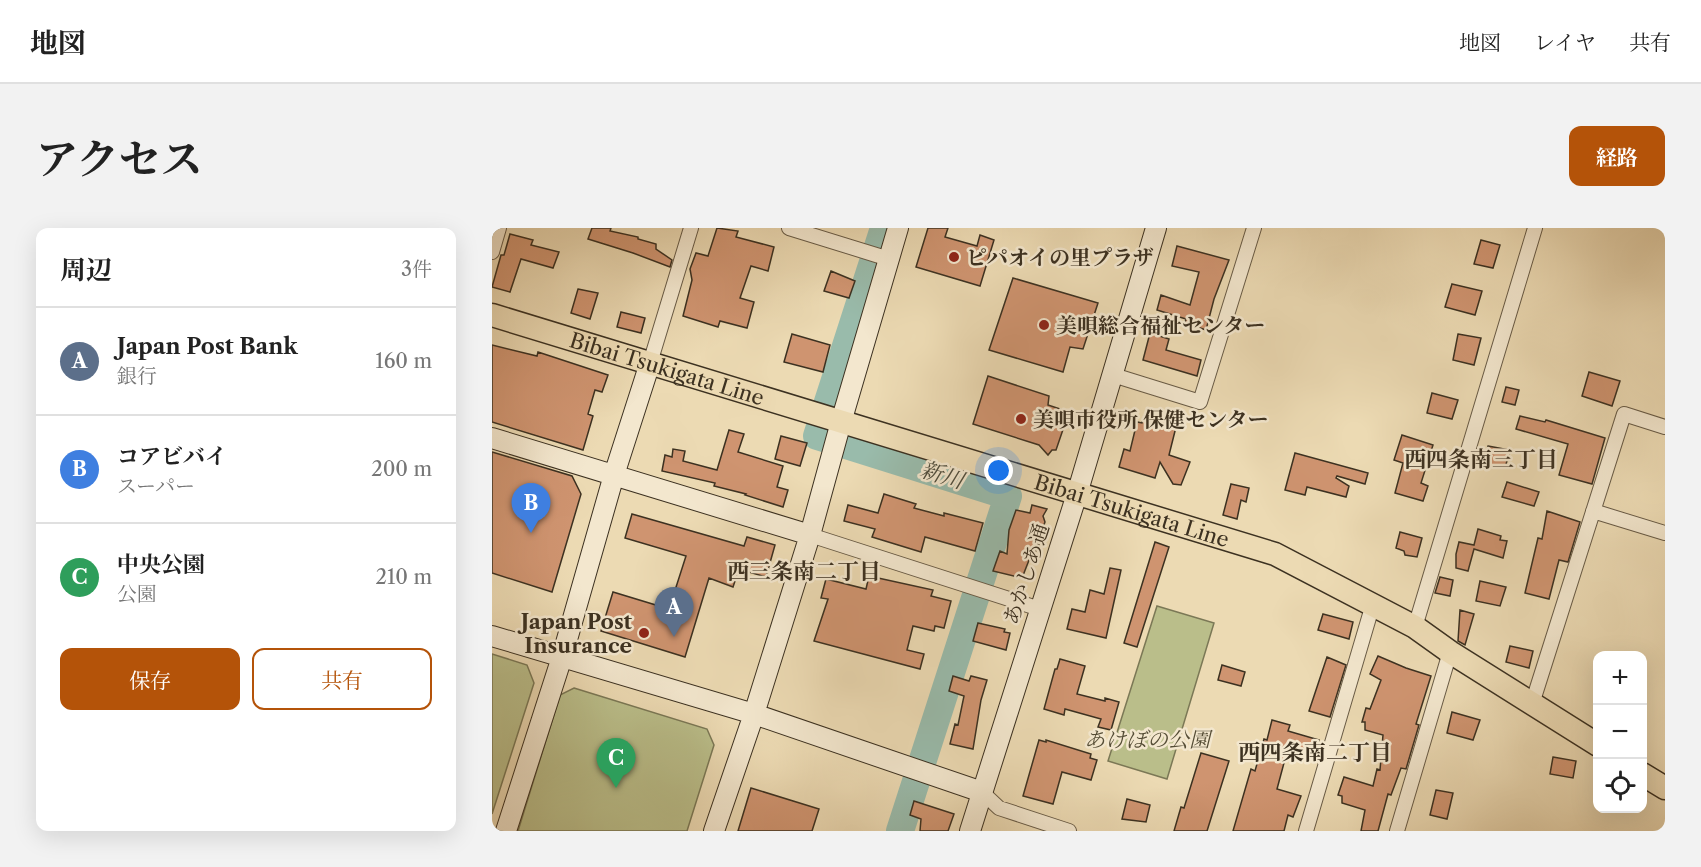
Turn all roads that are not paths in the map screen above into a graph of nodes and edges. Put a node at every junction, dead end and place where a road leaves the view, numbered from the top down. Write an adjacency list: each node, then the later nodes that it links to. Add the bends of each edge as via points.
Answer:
1 (500, 228): 8 (street)
2 (691, 228): 11 (street)
3 (789, 228): 9 (street)
4 (898, 228): 9 (street)
5 (1156, 228): 12 (street, あかしあ通)
6 (1254, 228): 12 (street, via 1200,402)
7 (1536, 228): 23 (street)
8 (492, 252)
9 (889, 259): 13 (street)
10 (492, 315): 11 (main road, Bibai Tsukigata Line)
11 (650, 363): 13 (main road, Bibai Tsukigata Line); 16 (street)
12 (1113, 375): 17 (street, あかしあ通)
13 (841, 422): 17 (main road, Bibai Tsukigata Line); 20 (street)
14 (1665, 427): 18 (street, via 1624,414)
15 (492, 438): 16 (street)
16 (614, 475): 20 (street); 26 (street)
17 (1077, 494): 21 (main road, Bibai Tsukigata Line, via 1275,554); 22 (street, あかしあ通)
18 (1593, 511): 19 (street); 27 (street)
19 (1665, 533)
20 (810, 535): 22 (street); 28 (street)
21 (1373, 604): 23 (main road, Bibai Tsukigata Line); 37 (street)
22 (1040, 609): 32 (street, あかしあ通)
23 (1415, 627): 25 (main road, Bibai Tsukigata Line)
24 (492, 636): 26 (street)
25 (1450, 652): 27 (main road, Bibai Tsukigata Line); 38 (street)
26 (562, 657): 28 (street); 33 (street)
27 (1532, 704): 29 (main road, Bibai Tsukigata Line)
28 (754, 714): 32 (street); 34 (street)
29 (1593, 742)
30 (1647, 777): 31 (main road)
31 (1665, 788)
32 (982, 792): 35 (street, あかしあ通); 36 (street, via 999,808)
33 (507, 831)
34 (714, 831)
35 (970, 831)
36 (1069, 831)
37 (1306, 831)
38 (1397, 831)

